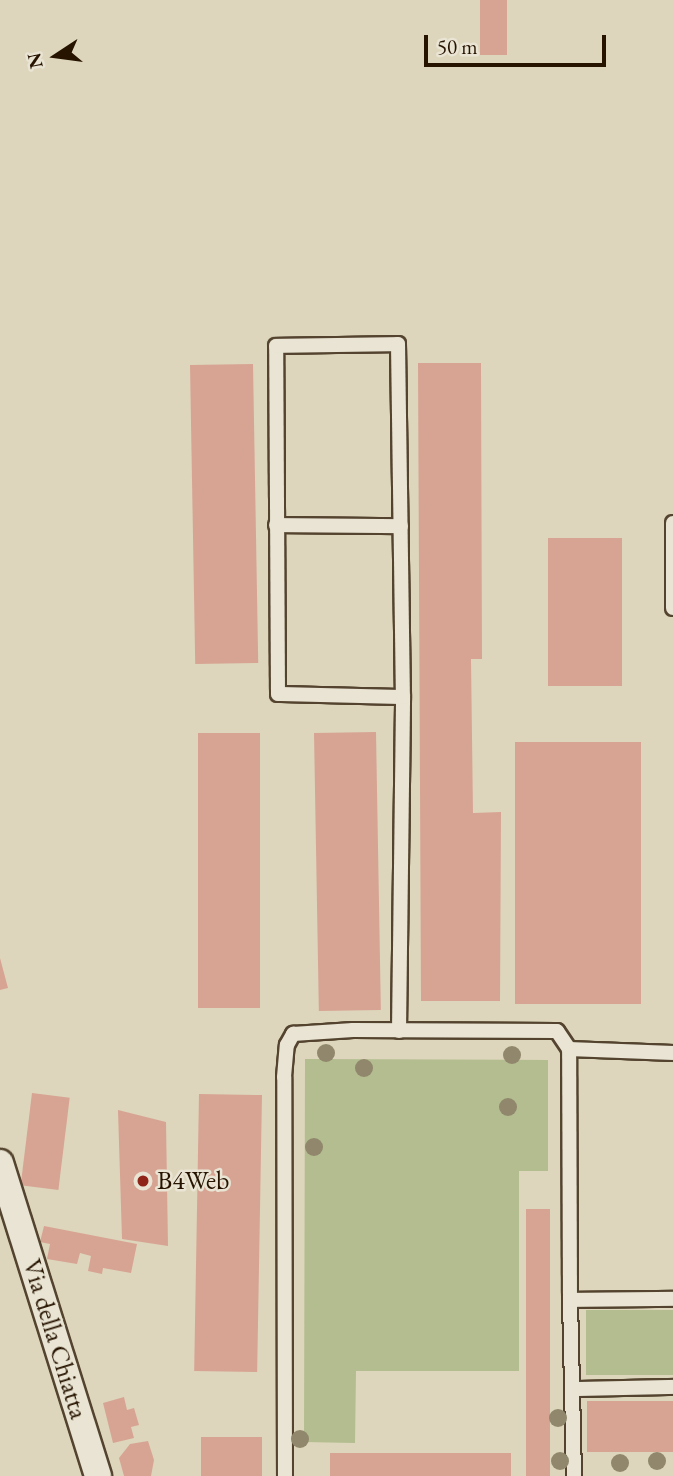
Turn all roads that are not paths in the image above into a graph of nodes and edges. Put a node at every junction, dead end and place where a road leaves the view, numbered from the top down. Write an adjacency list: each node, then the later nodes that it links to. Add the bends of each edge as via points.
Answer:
1 (673, 523): 4 (lane)
2 (276, 525): 3 (lane); 3 (lane, via 276,346 398,344); 5 (lane, via 278,694)
3 (401, 526): 5 (lane)
4 (673, 607)
5 (403, 696): 6 (lane)
6 (399, 1031): 7 (lane, via 557,1031); 15 (lane, via 293,1034 287,1045)
7 (569, 1049): 8 (lane); 11 (lane)
8 (673, 1053)
9 (0, 1163): 14 (street, Via della Chiatta)
10 (673, 1299): 11 (lane)
11 (570, 1300): 13 (lane)
12 (673, 1387): 13 (lane)
13 (574, 1389): 16 (lane)
14 (98, 1476)
15 (285, 1476)
16 (574, 1476)

